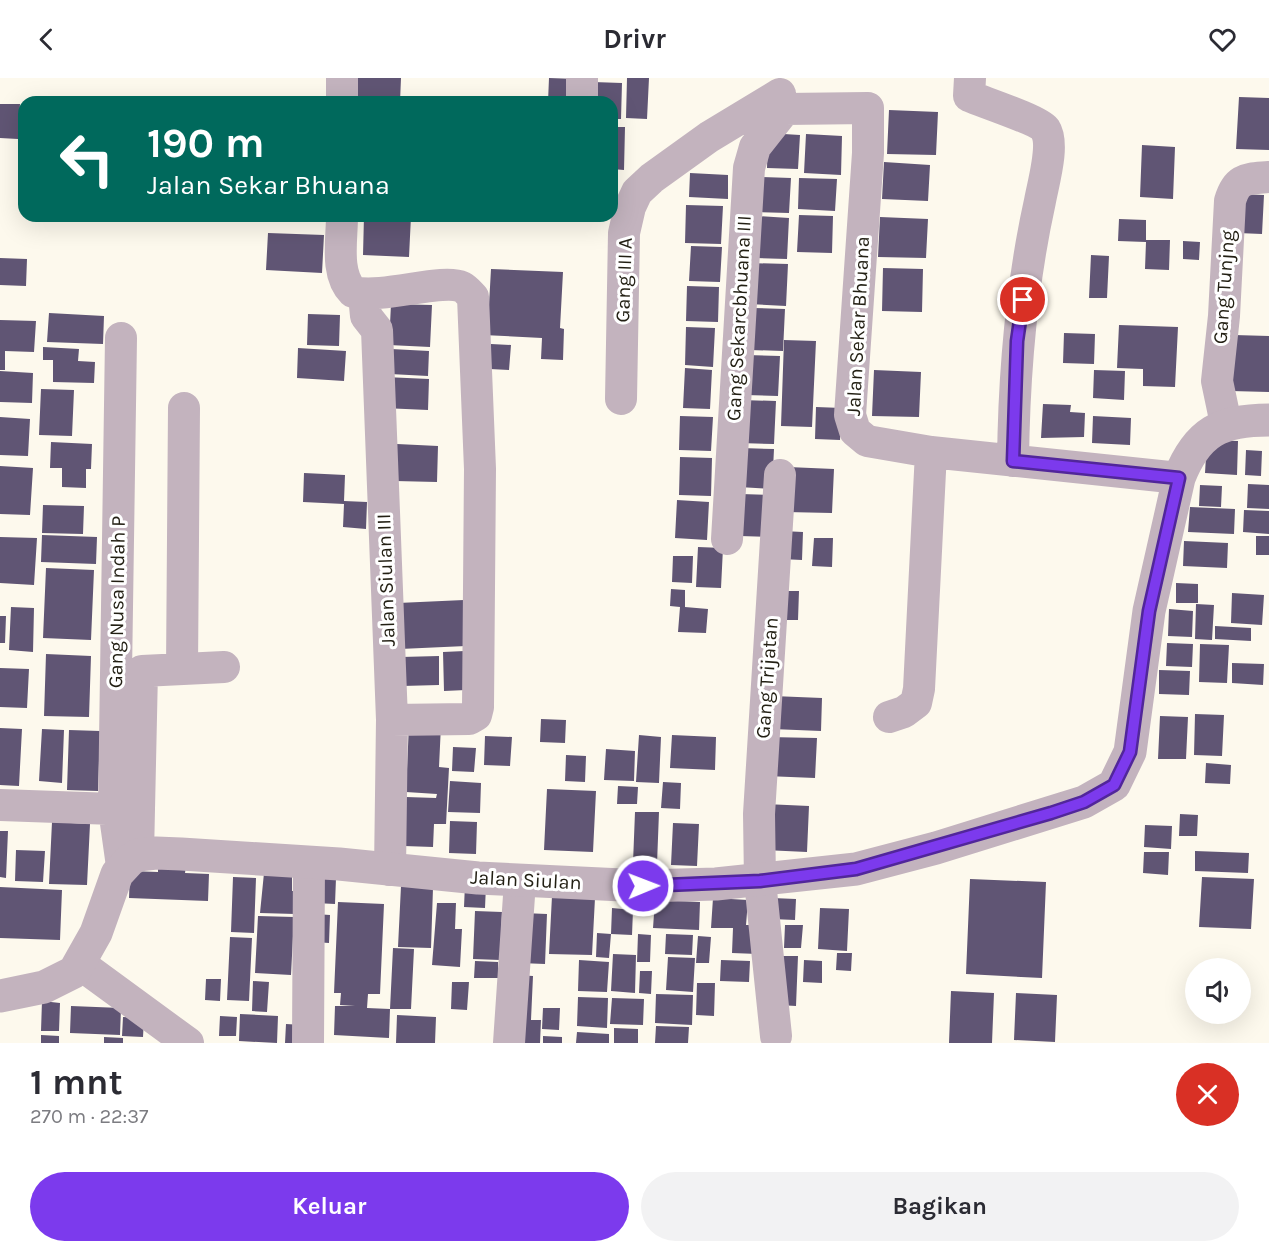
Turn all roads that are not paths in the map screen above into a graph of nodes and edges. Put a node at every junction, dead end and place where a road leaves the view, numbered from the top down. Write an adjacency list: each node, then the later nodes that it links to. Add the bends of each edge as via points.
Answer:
1 (342, 78): 5 (street)
2 (582, 78): 6 (street)
3 (970, 78): 16 (street, via 969,96 1034,121 1049,140 1017,341)
4 (782, 94): 11 (street, Gang III A, via 709,137 637,192 624,232); 15 (street, Jalan Sekar Bhuana, via 868,108 850,415 855,431 867,441); 19 (street, Gang Sekarcbhuana III, via 755,147 749,168)
5 (342, 96)
6 (582, 96)
7 (1269, 177): 14 (street, Gang Tunjng, via 1240,182 1230,201 1217,381)
8 (342, 222): 9 (street, via 343,275 353,292)
9 (364, 295): 23 (street, Jalan Siulan III, via 366,316 377,330); 23 (street, via 446,285 462,287 473,297 480,469 478,707 476,715 469,719)
10 (121, 338): 25 (street, Gang Nusa Indah P)
11 (621, 399)
12 (184, 408): 21 (street)
13 (1269, 420): 14 (street, Jalan Siulan)
14 (1226, 424): 18 (street, Jalan Siulan, via 1200,439)
15 (931, 452): 16 (street, Jalan Sekar Bhuana); 22 (street, via 918,696 916,703 904,712)
16 (1013, 461): 18 (street, Jalan Sekar Bhuana)
17 (780, 475): 30 (street, Gang Trijatan, via 759,814)
18 (1179, 478): 30 (street, Jalan Siulan, via 1149,611 1130,752 1114,785 1084,802 936,848 856,869)
19 (727, 539)
20 (224, 667): 21 (street)
21 (182, 669): 26 (street, via 142,671)
22 (889, 717)
23 (392, 720): 28 (street, Jalan Siulan III)
24 (0, 805): 25 (street)
25 (114, 809): 26 (street, Gang Nusa Indah P)
26 (130, 861): 27 (street, Jalan Siulan, via 181,854); 31 (street, via 117,873 96,933)
27 (309, 863): 28 (street, Jalan Siulan); 35 (street)
28 (390, 870): 29 (street, Jalan Siulan)
29 (520, 881): 30 (street, Jalan Siulan, via 643,886); 36 (street)
30 (760, 881): 33 (street, Gang Trijatan)
31 (80, 964): 32 (street, via 54,983); 34 (street)
32 (0, 996)
33 (776, 1036)
34 (188, 1043)
35 (308, 1043)
36 (509, 1043)

